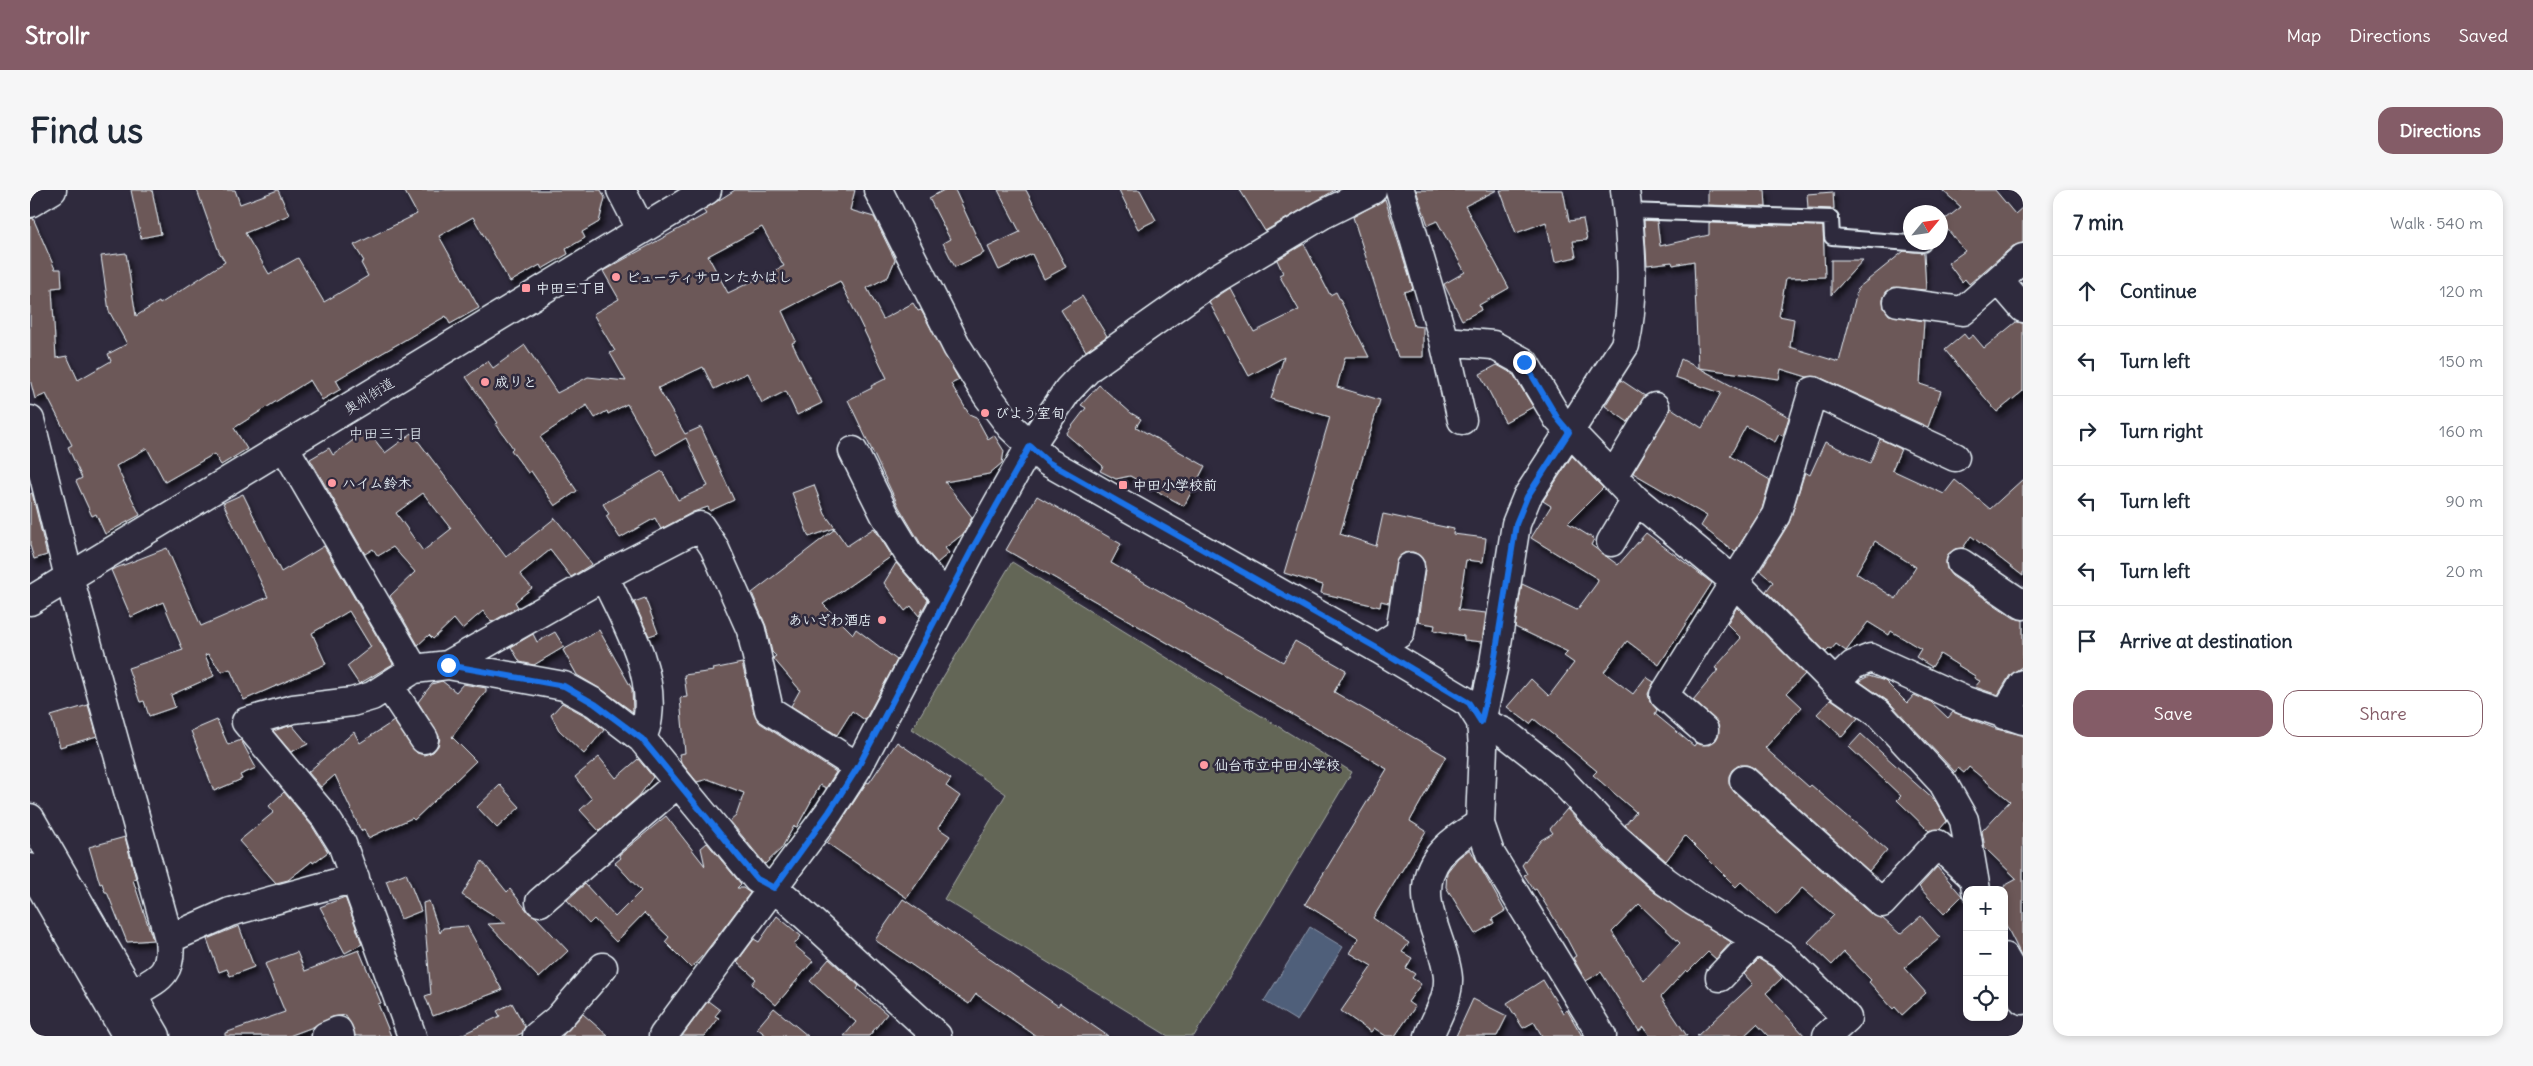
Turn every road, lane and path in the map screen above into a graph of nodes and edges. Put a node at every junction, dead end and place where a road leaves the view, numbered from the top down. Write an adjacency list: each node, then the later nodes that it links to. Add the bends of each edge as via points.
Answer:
1 (52, 190): 8 (street)
2 (621, 190): 9 (street)
3 (706, 190): 9 (street, 奥州街道)
4 (878, 190): 20 (street, via 957,347 987,395)
5 (1372, 190): 20 (street, via 1322,215 1212,280 1090,367 1068,390)
6 (1400, 190): 15 (street)
7 (1626, 200): 10 (lane, via 1831,218 1832,236); 19 (street, via 1630,324 1624,345)
8 (30, 203)
9 (641, 229): 21 (street, 奥州街道)
10 (1903, 242)
11 (2023, 258): 12 (street)
12 (1999, 280): 13 (street, via 1962,311); 14 (street)
13 (1898, 302)
14 (2023, 308)
15 (1444, 341): 18 (street); 19 (street, via 1493,345 1524,362)
16 (1655, 407): 24 (street)
17 (30, 420): 30 (street)
18 (1462, 420)
19 (1569, 432): 24 (street); 42 (street, via 1527,497 1516,524 1493,669)
20 (1030, 446): 32 (street); 35 (street, via 1048,462)
21 (285, 448): 30 (street, 奥州街道); 37 (street)
22 (853, 451): 32 (street, via 908,553)
23 (1955, 457): 31 (street, via 1813,391 1776,515)
24 (1613, 476): 25 (street)
25 (1636, 500): 26 (street); 31 (street)
26 (1611, 542)
27 (1961, 563): 34 (street)
28 (1410, 567): 35 (street, via 1400,633)
29 (604, 576): 36 (street); 45 (street, via 636,643 648,688 648,717); 46 (street, via 700,526 714,547 751,630 769,710)
30 (69, 577): 33 (street, 奥州街道); 56 (street)
31 (1734, 581): 38 (street); 43 (street, via 1664,695)
32 (947, 598): 46 (street)
33 (30, 601)
34 (2023, 605)
35 (1377, 648): 42 (street, via 1469,703)
36 (448, 665): 37 (street); 45 (street, via 564,686 595,704)
37 (414, 669): 40 (street)
38 (1835, 683): 41 (street, via 1853,665 1871,658 1966,701); 53 (street, via 1878,713 1943,783 1964,820)
39 (2023, 684): 41 (street)
40 (390, 686): 44 (street); 52 (street, via 352,702 292,709 246,722 325,817 342,844)
41 (2013, 717)
42 (1481, 722): 50 (street); 57 (street, via 1504,732 1550,769 1615,837 1666,881)
43 (1704, 730)
44 (424, 739)
45 (642, 739): 48 (street)
46 (858, 767): 54 (street)
47 (1744, 780): 53 (street, via 1882,903 1937,844)
48 (678, 783): 54 (street, via 757,879); 55 (street)
49 (30, 818): 61 (street)
50 (1480, 824): 71 (street, via 1440,851 1428,877 1428,904 1448,978 1447,993); 72 (street, via 1490,853)
51 (30, 868): 64 (street)
52 (355, 878): 56 (street, via 230,912); 68 (street)
53 (1975, 884)
54 (774, 888): 63 (street); 70 (street)
55 (540, 902)
56 (169, 939): 61 (street, via 166,971)
57 (1756, 939): 60 (street); 73 (street, via 1782,955 1847,1018)
58 (2008, 964): 62 (street, via 2018,981)
59 (603, 967): 69 (street, via 558,1019)
60 (1720, 977)
61 (132, 994): 65 (street)
62 (2023, 1000)
63 (934, 1035)
64 (127, 1036)
65 (156, 1036)
66 (326, 1036): 67 (street, via 338,1032)
67 (340, 1036)
68 (412, 1036)
69 (537, 1036)
70 (663, 1036)
71 (1429, 1036)
72 (1602, 1036)
73 (1827, 1036)

